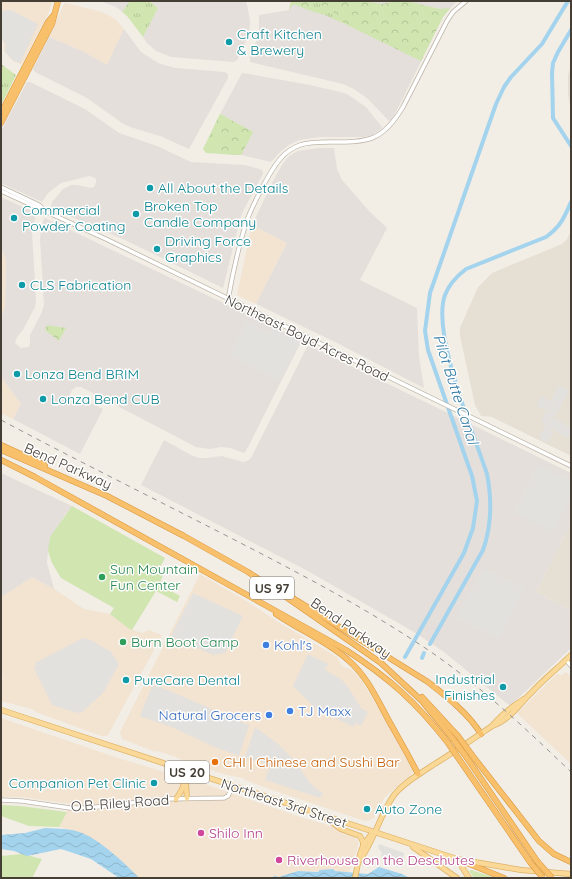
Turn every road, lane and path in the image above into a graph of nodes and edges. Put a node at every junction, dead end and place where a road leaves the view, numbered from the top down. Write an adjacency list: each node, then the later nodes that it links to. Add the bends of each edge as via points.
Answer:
1 (58, 1): 3 (highway)
2 (466, 1): 12 (street, via 447,21 403,107 386,130 355,142 305,144 293,149 280,160 246,224)
3 (53, 16): 4 (highway); 5 (highway, via 52,24)
4 (22, 72): 5 (highway); 6 (highway)
5 (14, 98): 8 (highway)
6 (7, 101): 7 (highway); 8 (highway, via 8,106)
7 (1, 113)
8 (1, 121)
9 (1, 187): 11 (street, Northeast Boyd Acres Road, via 39,205)
10 (1, 192): 11 (street, Northeast Boyd Acres Road)
11 (44, 210): 12 (street, Northeast Boyd Acres Road)
12 (228, 300): 16 (street, Northeast Boyd Acres Road)
13 (1, 444): 17 (highway)
14 (1, 450): 17 (highway, Bend Parkway / US 97)
15 (1, 460): 19 (highway, Bend Parkway / US 97)
16 (571, 466)
17 (63, 476): 18 (highway, Bend Parkway / US 97, via 107,496)
18 (248, 572): 24 (highway, via 428,682 452,701); 25 (highway, Bend Parkway / US 97, via 381,663)
19 (252, 597): 27 (highway, via 330,646 358,669 374,692); 45 (highway, Bend Parkway / US 97, bridge, via 346,650 400,689 448,743)
20 (571, 655): 21 (main road)
21 (566, 660): 22 (street); 24 (main road, via 526,698)
22 (571, 666)
23 (1, 710): 26 (main road, Northeast 3rd Street / US 20)
24 (481, 734): 27 (main road)
25 (455, 738): 38 (highway, bridge, via 472,755 539,841 554,854); 46 (highway, Bend Parkway / US 97, bridge, via 537,861)
26 (181, 770): 28 (main road); 29 (main road, Northeast 3rd Street / US 20)
27 (418, 774): 34 (main road, via 395,794)
28 (184, 777): 30 (main road); 31 (main road, via 184,787)
29 (233, 786): 30 (street, O.B. Riley Road, via 224,798); 33 (main road, Northeast 3rd Street / US 20)
30 (187, 798): 31 (street, O.B. Riley Road)
31 (176, 799): 32 (street, O.B. Riley Road, via 88,808)
32 (1, 800)
33 (321, 815): 34 (main road, Northeast 3rd Street / US 20); 36 (main road, via 341,829 360,836)
34 (374, 832): 35 (main road, Northeast 3rd Street / US 20); 36 (main road); 39 (main road, via 372,841)
35 (409, 844): 37 (main road, Northeast 3rd Street / US 20); 42 (main road)
36 (363, 847): 39 (main road)
37 (457, 859): 40 (main road, Northeast 3rd Street / US 20, via 521,870); 43 (main road); 44 (highway)
38 (571, 862)
39 (358, 863): 41 (main road)
40 (571, 874)
41 (355, 878)
42 (457, 878)
43 (469, 878)
44 (504, 878)
45 (543, 878)
46 (552, 878)

